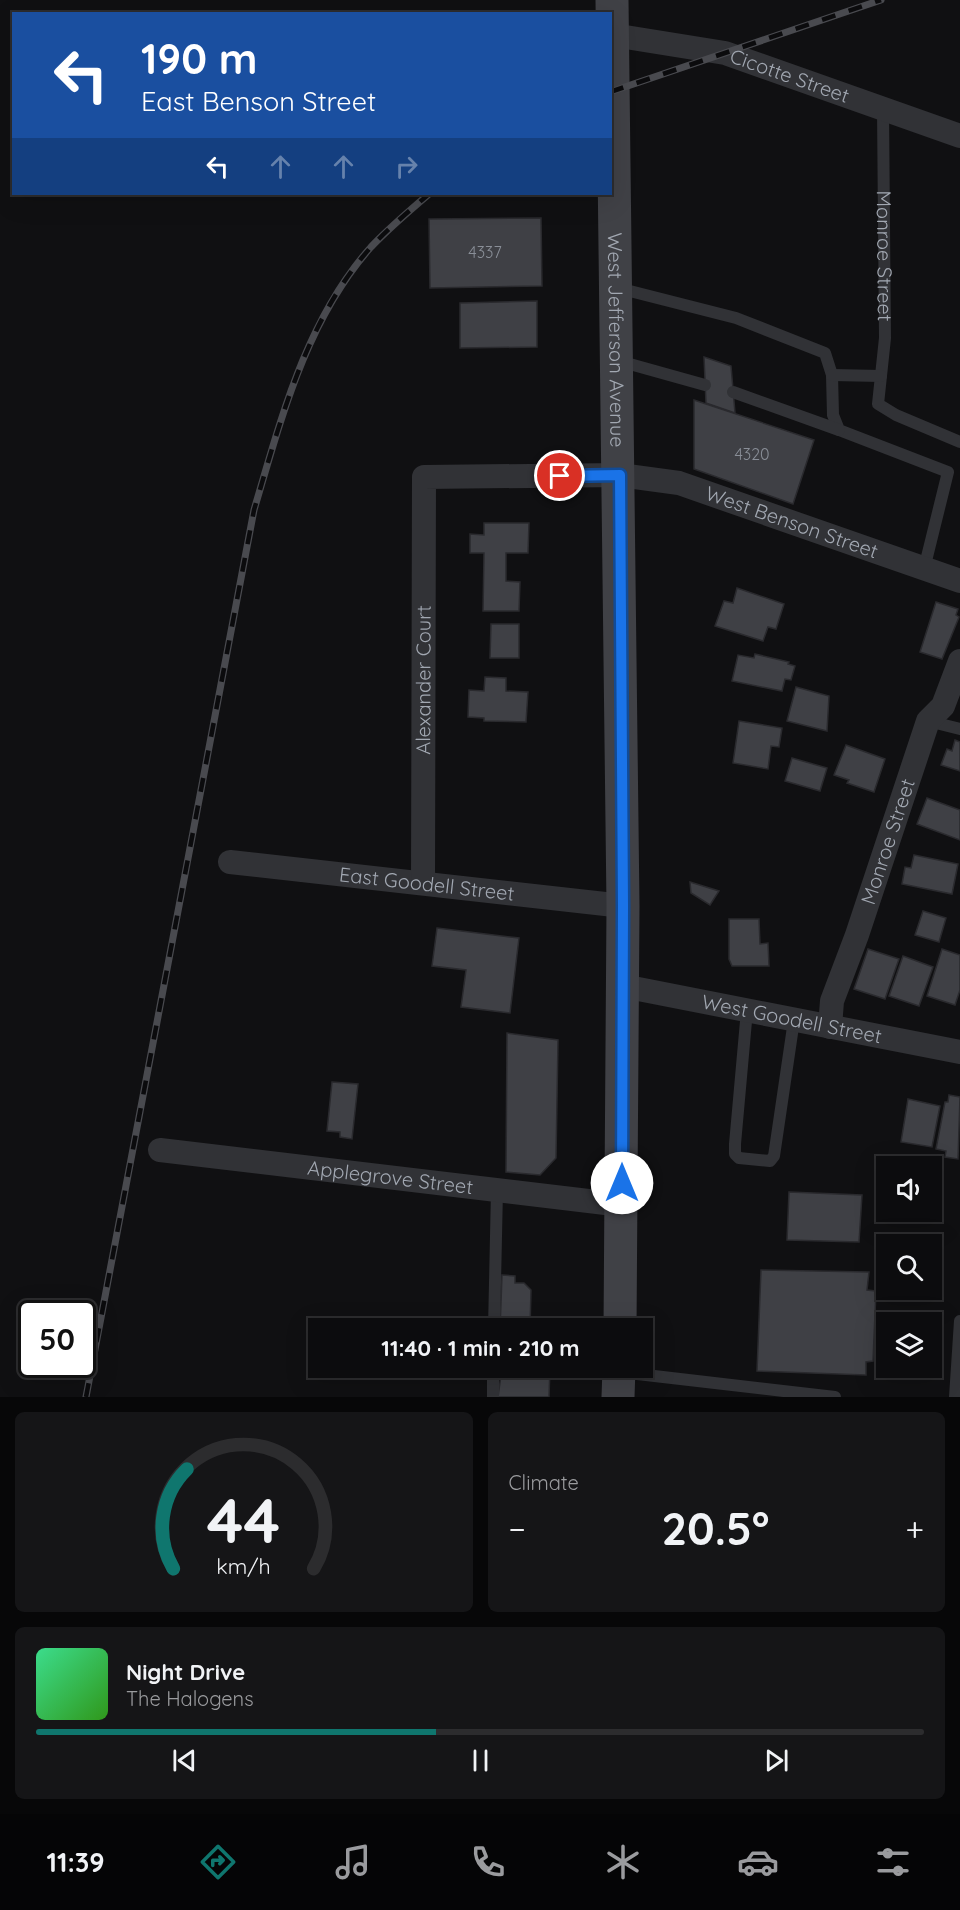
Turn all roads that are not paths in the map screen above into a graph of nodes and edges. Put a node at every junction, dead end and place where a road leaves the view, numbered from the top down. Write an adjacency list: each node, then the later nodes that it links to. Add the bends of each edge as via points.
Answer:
1 (612, 0): 2 (main road, West Jefferson Avenue)
2 (613, 35): 3 (street, Cicotte Street, via 725,53); 5 (main road, West Jefferson Avenue)
3 (883, 109): 4 (street, Cicotte Street); 8 (lane, Monroe Street, via 885,338)
4 (960, 136)
5 (617, 288): 6 (main road, West Jefferson Avenue); 7 (lane, via 736,318 825,352)
6 (618, 360): 9 (lane); 13 (main road, West Jefferson Avenue)
7 (832, 375): 8 (lane); 11 (lane, via 833,415)
8 (881, 376): 12 (lane, Monroe Street, via 878,404)
9 (705, 385)
10 (733, 392): 11 (lane)
11 (839, 430): 15 (lane, via 948,472)
12 (960, 442)
13 (620, 475): 14 (street, West Benson Street); 15 (street, West Benson Street, via 679,483); 22 (main road, West Jefferson Avenue)
14 (423, 477): 21 (street, Alexander Court)
15 (924, 569): 16 (street, West Benson Street)
16 (960, 581)
17 (960, 661): 18 (street, Monroe Street, via 943,706)
18 (928, 721): 19 (lane); 26 (street, Monroe Street, via 858,935 832,1001)
19 (960, 729)
20 (230, 862): 21 (street, East Goodell Street)
21 (423, 882): 22 (street, East Goodell Street)
22 (623, 906): 23 (main road, West Jefferson Avenue)
23 (623, 986): 24 (street, West Goodell Street); 30 (main road, West Jefferson Avenue)
24 (747, 1010): 25 (street, West Goodell Street); 25 (lane, via 735,1144 739,1158 770,1161 774,1156)
25 (794, 1020): 26 (street, West Goodell Street)
26 (830, 1027): 27 (street, West Goodell Street)
27 (960, 1052)
28 (160, 1150): 29 (street, Applegrove Street)
29 (497, 1190): 30 (street, Applegrove Street); 31 (lane)
30 (622, 1205): 32 (main road, West Jefferson Avenue)
31 (494, 1318)
32 (620, 1318)
33 (960, 1321): 38 (lane)
34 (493, 1378): 36 (lane)
35 (618, 1379): 37 (lane)
36 (493, 1397)
37 (835, 1397)
38 (955, 1397)

